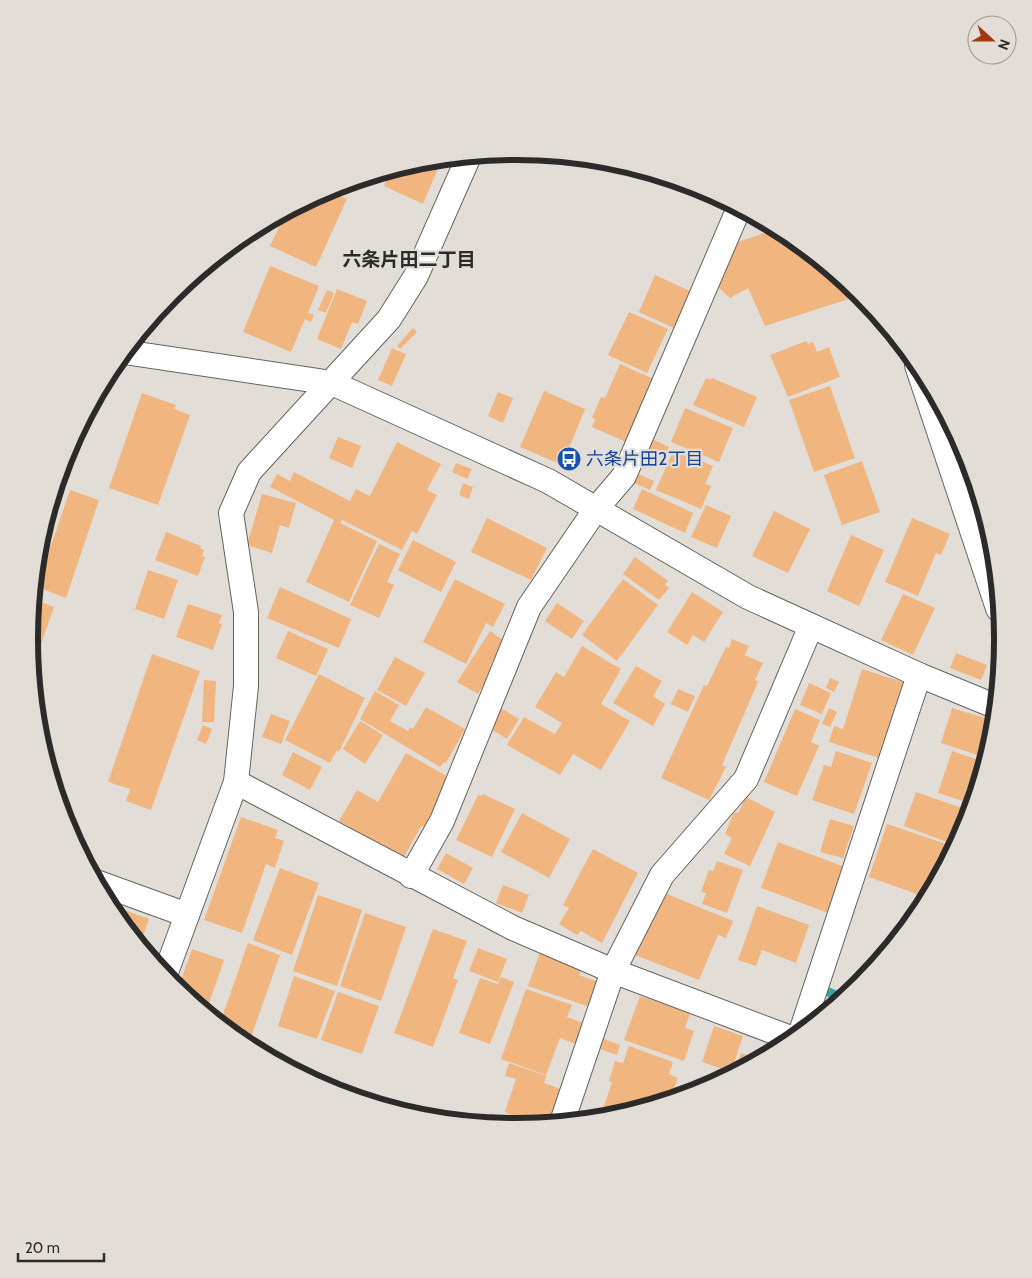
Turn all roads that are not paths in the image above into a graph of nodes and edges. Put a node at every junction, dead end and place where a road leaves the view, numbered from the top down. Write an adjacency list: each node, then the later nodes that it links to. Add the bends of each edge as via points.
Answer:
1 (466, 164): 4 (street, via 416,276 389,319)
2 (736, 215): 6 (street, via 624,476)
3 (132, 353): 4 (street)
4 (332, 383): 6 (street, via 548,481); 11 (street, via 249,472 230,513 246,612 246,686)
5 (930, 399): 7 (main road)
6 (596, 509): 8 (street, via 748,597); 12 (street, via 529,607 442,821)
7 (990, 579)
8 (812, 626): 9 (street); 16 (street, via 746,778 662,875)
9 (919, 675): 10 (street); 17 (street)
10 (989, 704)
11 (236, 782): 12 (street); 14 (street)
12 (411, 876): 16 (street, via 513,928)
13 (107, 886): 14 (street)
14 (187, 915): 15 (street)
15 (168, 967)
16 (613, 971): 18 (street); 19 (street)
17 (805, 1021)
18 (784, 1036)
19 (565, 1114)

